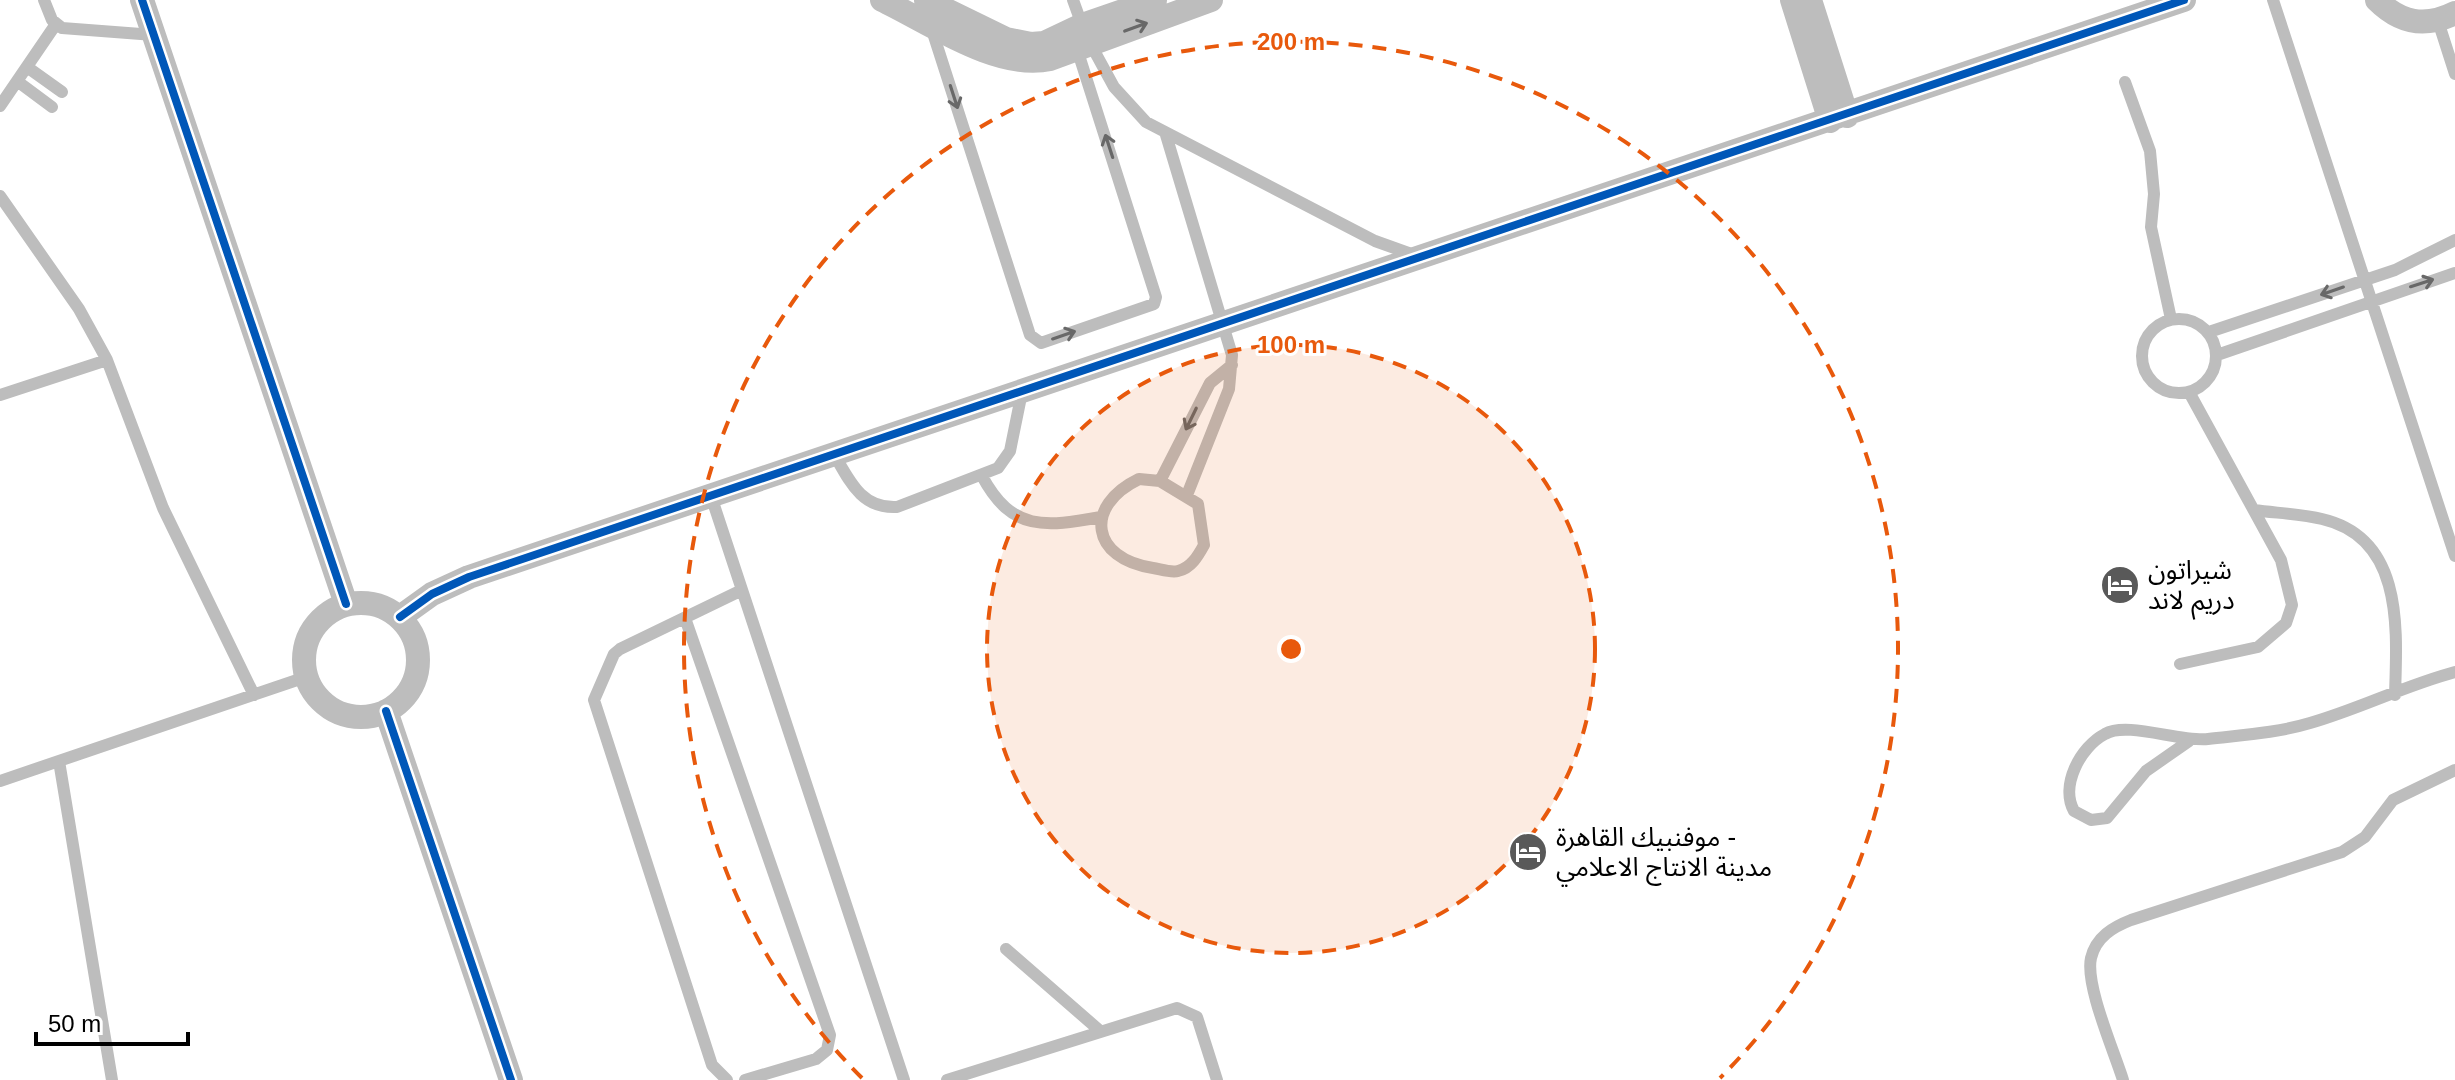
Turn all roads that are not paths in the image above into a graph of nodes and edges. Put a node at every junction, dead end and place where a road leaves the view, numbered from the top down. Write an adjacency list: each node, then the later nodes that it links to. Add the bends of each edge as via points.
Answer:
1 (44, 0): 14 (lane)
2 (142, 0): 15 (street)
3 (882, 0): 12 (street)
4 (1073, 0): 16 (lane)
5 (1155, 0): 16 (street)
6 (1211, 0): 16 (street, one-way to 6)
7 (1792, 0): 24 (street)
8 (1810, 0): 24 (street)
9 (2184, 0): 24 (street)
10 (2273, 0): 30 (lane)
11 (2377, 0): 13 (street, via 2404,20)
12 (928, 11): 16 (street, via 1019,43); 16 (lane, one-way to 16, via 1030,335 1041,343 1154,304 1156,297)
13 (2446, 17): 18 (lane)
14 (56, 24): 15 (lane); 17 (lane)
15 (154, 35): 50 (street)
16 (1083, 39): 25 (lane, via 1128,104)
17 (27, 67): 19 (lane); 21 (lane)
18 (2455, 74)
19 (17, 81): 22 (lane); 23 (lane)
20 (2125, 82): 32 (lane, via 2150,151 2151,227)
21 (62, 92)
22 (0, 106)
23 (52, 107)
24 (1838, 118): 28 (street)
25 (1166, 135): 28 (lane, via 1375,241); 33 (lane)
26 (0, 196): 36 (lane, via 79,309)
27 (2455, 240): 30 (lane)
28 (1422, 258): 33 (street)
29 (2455, 273): 31 (lane, one-way to 29)
30 (2365, 280): 31 (lane); 34 (lane, one-way to 34)
31 (2372, 301): 35 (lane); 48 (lane)
32 (2171, 319): 34 (lane, via 2197,323); 39 (lane, via 2146,337 2142,366 2160,389)
33 (1224, 324): 37 (lane); 38 (street)
34 (2209, 332): 35 (lane)
35 (2217, 355): 39 (lane, via 2209,379)
36 (107, 360): 40 (lane); 56 (lane, via 163,508)
37 (1232, 365): 43 (lane, one-way to 43, via 1210,383); 44 (lane, via 1229,389)
38 (1022, 392): 41 (street); 42 (lane, via 1010,451 998,468)
39 (2189, 392): 46 (lane)
40 (0, 395)
41 (834, 454): 42 (lane, via 859,495 884,508); 45 (street)
42 (982, 476): 47 (lane, via 999,503 1023,519 1048,526)
43 (1160, 481): 44 (lane); 47 (lane, via 1139,479 1119,489)
44 (1187, 495): 47 (lane, via 1198,504 1204,545 1193,563 1177,572 1116,557 1102,539)
45 (711, 496): 49 (lane); 51 (street, via 469,577)
46 (2254, 510): 53 (lane, via 2288,582 2292,605 2286,623 2258,647); 57 (lane, via 2322,519 2363,538 2381,561 2397,621)
47 (1101, 517)
48 (2455, 556)
49 (742, 590): 52 (lane); 69 (lane)
50 (346, 604): 51 (street, via 384,606); 55 (street, via 315,624 305,649)
51 (400, 617): 58 (street, via 412,632 418,669 412,687)
52 (685, 618): 67 (lane, via 614,654 594,700 712,1065); 68 (lane, via 830,1035 827,1050 816,1059)
53 (2180, 664)
54 (2455, 672): 57 (lane)
55 (306, 677): 56 (lane); 58 (street, via 329,708 365,717)
56 (254, 695): 60 (lane)
57 (2395, 695): 59 (lane, via 2310,723)
58 (386, 711): 66 (street)
59 (2189, 741): 59 (lane, via 2130,730 2105,733 2070,779 2067,791 2074,811 2091,820 2107,818 2146,771)
60 (59, 761): 62 (lane); 65 (lane)
61 (2455, 770): 72 (lane, via 2393,800 2365,837 2342,852 2131,920 2099,940 2091,959 2092,979)
62 (0, 781)
63 (1006, 949): 64 (lane)
64 (1099, 1030): 70 (lane); 71 (lane, via 1177,1008 1189,1010 1201,1025)
65 (112, 1080)
66 (511, 1080)
67 (727, 1080)
68 (745, 1080)
69 (904, 1080)
70 (947, 1080)
71 (1217, 1080)
72 (2123, 1080)

